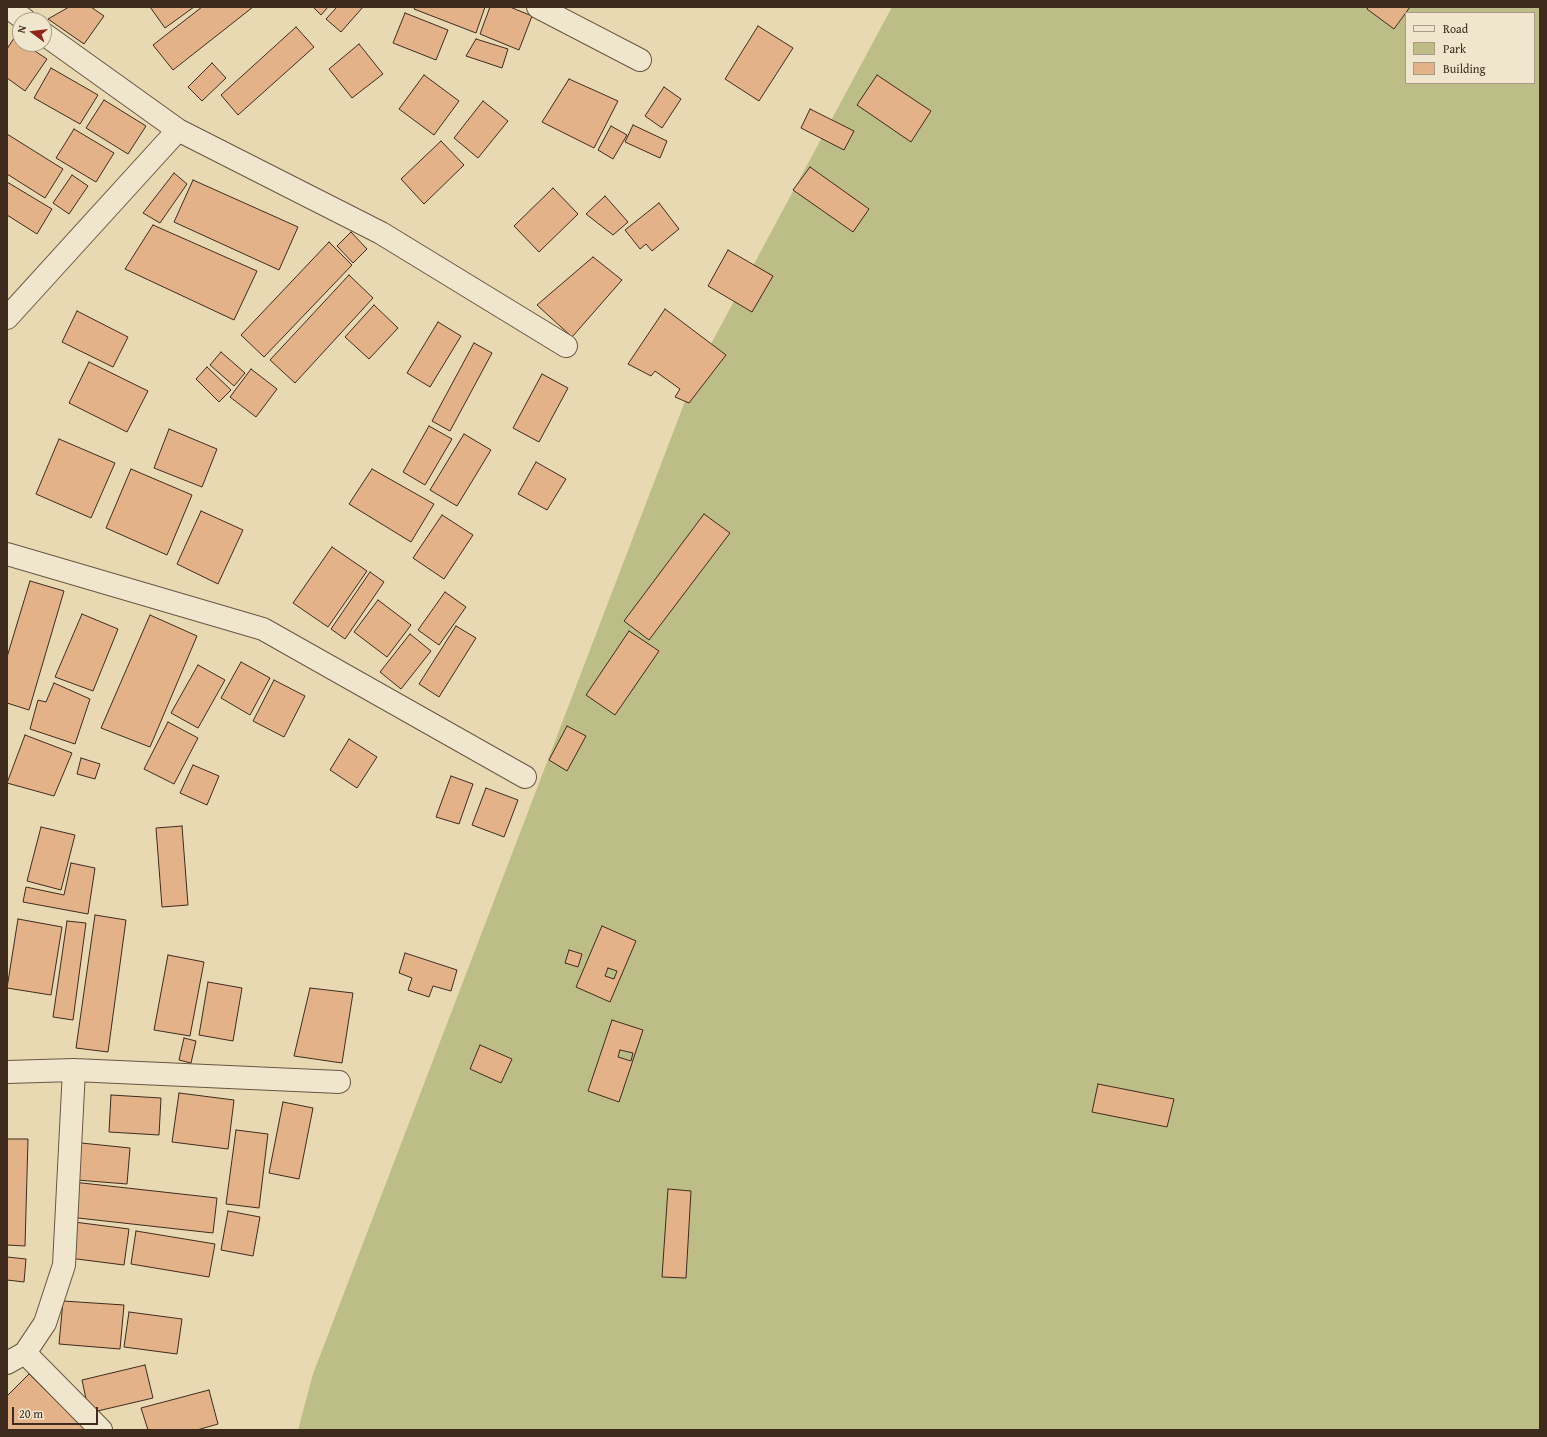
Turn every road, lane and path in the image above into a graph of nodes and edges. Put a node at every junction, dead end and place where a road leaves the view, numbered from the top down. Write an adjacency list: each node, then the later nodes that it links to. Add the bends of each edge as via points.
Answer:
1 (538, 7): 3 (street)
2 (52, 40): 4 (street)
3 (640, 60)
4 (178, 130): 5 (street); 6 (street, via 381,233)
5 (7, 318)
6 (566, 346)
7 (7, 554): 8 (street, via 263,629)
8 (525, 777)
9 (74, 1070): 10 (street); 11 (street); 12 (street, via 64,1265 44,1323)
10 (7, 1072)
11 (339, 1082)
12 (16, 1358): 13 (street)
13 (102, 1430)

